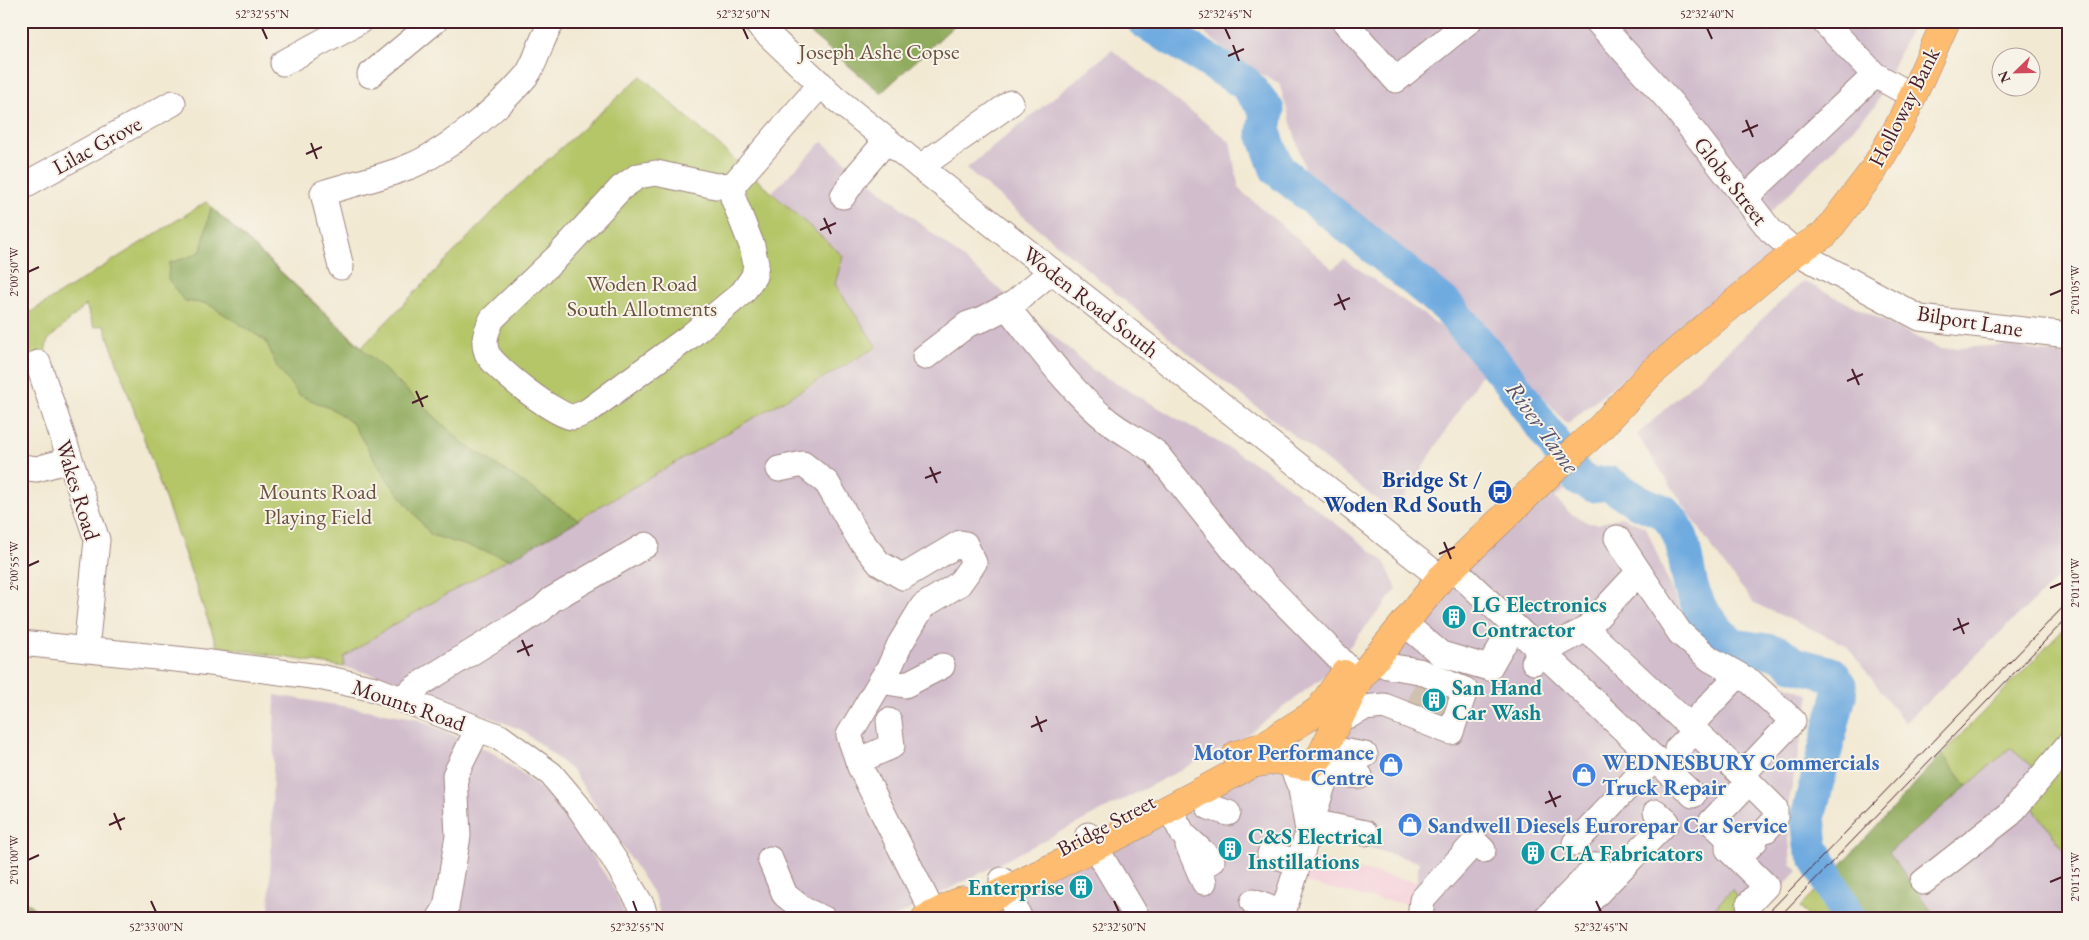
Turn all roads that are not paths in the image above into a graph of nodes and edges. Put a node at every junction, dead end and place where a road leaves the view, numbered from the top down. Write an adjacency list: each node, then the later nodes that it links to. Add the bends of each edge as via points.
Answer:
1 (360, 21): 11 (street)
2 (435, 21): 12 (street)
3 (754, 21): 14 (street, Woden Road South)
4 (1344, 21): 5 (street, via 1396,80)
5 (1469, 21)
6 (1597, 21): 23 (street, Globe Street, via 1672,104)
7 (1823, 21): 13 (street)
8 (1931, 21): 15 (main road, Holloway Bank)
9 (1946, 21): 15 (main road, Holloway Bank)
10 (544, 25): 25 (street, via 527,74 493,109 452,142 409,167 323,193)
11 (282, 63)
12 (370, 75)
13 (1875, 75): 15 (street); 23 (street)
14 (821, 84): 18 (street, Woden Road South); 20 (street)
15 (1906, 92): 24 (main road, Holloway Bank, via 1846,184 1812,225)
16 (174, 103): 21 (street, Lilac Grove)
17 (1011, 104): 19 (street)
18 (886, 140): 19 (street, Woden Road South); 22 (street)
19 (920, 167): 26 (street, Woden Road South)
20 (733, 186): 20 (street, via 733,198 752,246 756,264 754,276 743,292 689,337 588,412 574,417 559,413 516,382 487,352 486,331 492,319 558,256 621,188 638,176 656,173 716,186)
21 (21, 187)
22 (843, 196)
23 (1745, 198): 24 (street, Globe Street, via 1770,230)
24 (1796, 252): 28 (street, Bilport Lane, via 1920,318); 36 (main road, Holloway Bank, via 1651,373 1612,399 1592,425)
25 (341, 267)
26 (1052, 272): 27 (street); 36 (street, Woden Road South)
27 (1007, 307): 29 (street, via 968,324); 47 (street, via 1090,405 1109,422 1156,453 1239,557)
28 (2068, 335)
29 (925, 357)
30 (38, 363): 31 (street, Wakes Road)
31 (69, 460): 32 (street, via 37,469); 42 (street, Wakes Road, via 97,540)
32 (21, 466)
33 (779, 469): 49 (street, via 803,464 827,483 860,538 880,564 903,577 960,543 965,544 974,563 960,584 923,606)
34 (1617, 538): 37 (street)
35 (646, 544): 50 (street, via 552,600)
36 (1440, 572): 38 (main road, Bridge Street); 39 (street); 47 (main road, Bridge Street)
37 (1639, 572): 40 (street); 48 (street, via 1680,632 1710,659)
38 (1404, 623): 39 (street, via 1441,654 1466,655 1489,668); 44 (main road, Bridge Street)
39 (1516, 628): 43 (street)
40 (1586, 630): 43 (street); 56 (street)
41 (21, 643): 42 (street, Mounts Road)
42 (86, 650): 50 (street, Mounts Road, via 319,676 375,689)
43 (1538, 657): 52 (street)
44 (1375, 658): 46 (street, via 1387,666); 47 (main road, Bridge Street)
45 (942, 666): 49 (street, via 905,685)
46 (1406, 669): 51 (street); 51 (street, via 1419,671 1433,700)
47 (1353, 674): 53 (main road, Bridge Street); 55 (main road, Bridge Street, via 1320,709)
48 (1738, 675): 56 (street); 64 (street, via 1751,682 1793,721)
49 (881, 681): 62 (street, via 849,735)
50 (400, 699): 57 (street, Mounts Road)
51 (1384, 706): 53 (street)
52 (1601, 707): 58 (street); 60 (street)
53 (1346, 712): 61 (main road, Bridge Street)
54 (889, 721): 62 (street, via 892,746)
55 (1292, 728): 61 (main road, via 1309,725 1318,730); 63 (main road, via 1283,738 1282,749); 73 (main road, Bridge Street, via 1263,746 1225,760)
56 (1692, 728): 60 (street); 64 (street)
57 (478, 729): 86 (street, via 455,775 458,836 446,908); 87 (street, Mounts Road, via 500,737 551,774 578,806 614,859 642,906)
58 (1600, 733)
59 (2068, 746): 81 (street, via 2010,814)
60 (1658, 751): 66 (street); 74 (street)
61 (1325, 753): 61 (street, via 1364,758); 63 (main road, Bridge Street, via 1306,766); 70 (street, via 1324,782)
62 (858, 761): 85 (street)
63 (1290, 762): 65 (main road, Bridge Street, via 1276,760 1252,764); 70 (street, via 1302,789)
64 (1746, 778): 72 (street, via 1711,822); 72 (street, via 1776,808 1776,820 1748,848 1737,839)
65 (1201, 791): 67 (main road, Bridge Street); 69 (street, via 1210,806)
66 (1693, 795)
67 (1169, 808): 73 (main road, Bridge Street); 80 (street)
68 (1656, 812): 93 (street, via 1667,822 1597,899)
69 (1228, 813)
70 (1309, 825): 71 (street); 78 (street)
71 (1365, 833)
72 (1728, 838): 83 (street, via 1728,849 1762,870 1766,886)
73 (1092, 841): 82 (main road, Bridge Street); 90 (street)
74 (1575, 843)
75 (1270, 854): 78 (street)
76 (1470, 858): 91 (street, via 1422,900)
77 (770, 859): 88 (street, via 785,895 804,910)
78 (1299, 863): 84 (street)
79 (1598, 865): 92 (street)
80 (1208, 872)
81 (1923, 882)
82 (1004, 885): 85 (main road, Bridge Street); 89 (street)
83 (1749, 904)
84 (1268, 912)
85 (935, 918)
86 (439, 919)
87 (646, 919)
88 (824, 919)
89 (1020, 919)
90 (1138, 919)
91 (1420, 919)
92 (1545, 919)
93 (1572, 919)

